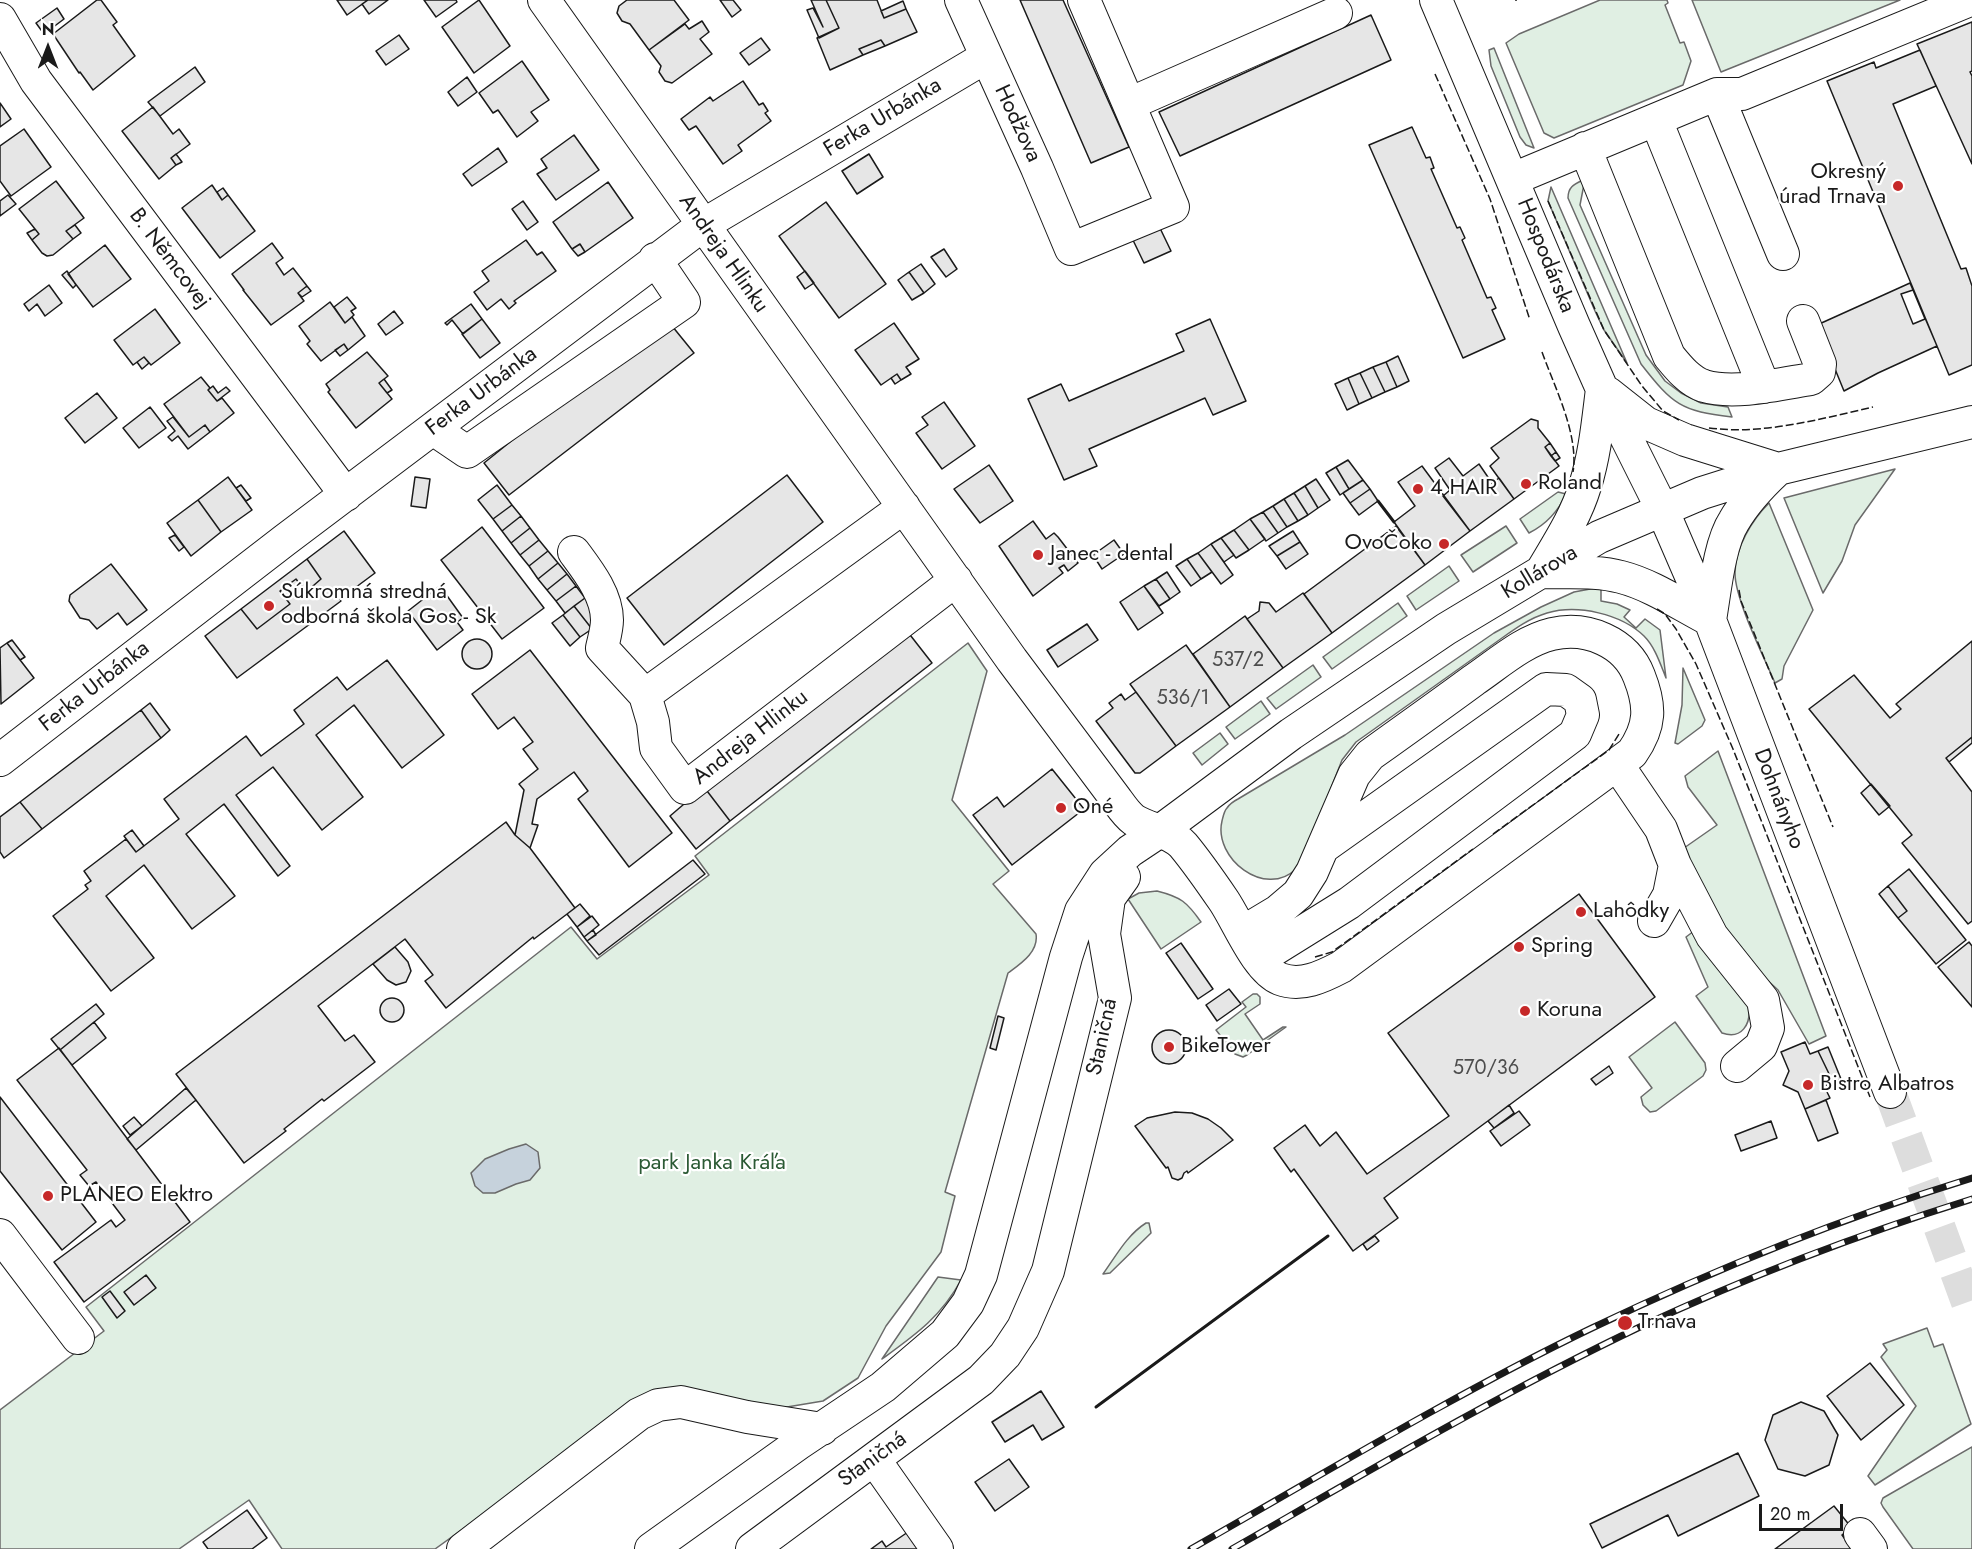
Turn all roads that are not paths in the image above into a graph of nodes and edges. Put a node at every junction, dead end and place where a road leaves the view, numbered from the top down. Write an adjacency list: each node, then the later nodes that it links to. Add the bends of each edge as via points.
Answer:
1 (544, 0): 14 (street, Andreja Hlinku)
2 (961, 0): 8 (street, Hodžova)
3 (1084, 0): 10 (street)
4 (1436, 0): 13 (street, Hospodárska)
5 (1970, 0): 9 (street, via 1742,94)
6 (1336, 13): 10 (street)
7 (0, 19): 23 (street, B. Němcovej, via 36,81)
8 (986, 57): 10 (street, Hodžova, via 1071,249 1173,207); 14 (street, Ferka Urbánka)
9 (1717, 94): 11 (street); 15 (street)
10 (1129, 104)
11 (1656, 120): 12 (street); 18 (street)
12 (1586, 148): 13 (street); 18 (street, via 1669,356 1683,373 1703,386)
13 (1513, 179): 19 (street, Hospodárska)
14 (703, 225): 16 (street, Ferka Urbánka); 24 (street, Andreja Hlinku)
15 (1783, 254)
16 (655, 259): 21 (street, Ferka Urbánka); 21 (street, via 684,302 466,452)
17 (1803, 321): 18 (street, via 1820,364 1819,372 1811,379)
18 (1764, 387)
19 (1602, 389): 22 (street, via 1646,423 1665,432); 25 (street, Hospodárska); 27 (street, via 1585,488 1573,518)
20 (1972, 422): 22 (street, Kollárova)
21 (433, 429): 23 (street, Ferka Urbánka)
22 (1778, 469): 25 (street, Kollárova); 29 (street, via 1732,522)
23 (346, 495): 31 (street, Ferka Urbánka)
24 (904, 507): 28 (street, Andreja Hlinku); 30 (street)
25 (1662, 509): 27 (street, Kollárova, via 1599,537); 29 (street, Dohnányho)
26 (574, 552): 30 (street, Andreja Hlinku, via 601,595 607,618 602,648)
27 (1541, 572): 29 (street, via 1620,576); 33 (street, Kollárova, via 1446,629 1291,734)
28 (956, 580): 30 (street, Andreja Hlinku, via 686,789 656,748); 33 (street, Andreja Hlinku, via 1116,799 1134,819)
29 (1710, 620): 40 (street, Dohnányho)
30 (645, 695)
31 (0, 760)
32 (1617, 764): 34 (street, Andreja Hlinku, via 1632,753 1644,736 1648,717 1646,692 1637,669 1623,651 1607,640 1580,632 1553,634 1523,646 1370,755 1354,776); 35 (street, via 1660,828); 38 (street, Andreja Hlinku, via 1331,972 1304,982 1289,982 1268,972)
33 (1160, 831): 37 (street, Andreja Hlinku, via 1181,843); 43 (street, via 1105,874 1081,911 984,1266 968,1303 945,1334 883,1387); 44 (street, Staničná, via 1109,898 1104,934 1115,998 1048,1271 1038,1294 1017,1336 981,1380)
34 (1324, 846): 37 (street, Andreja Hlinku, via 1298,894); 38 (street, via 1546,689 1566,690 1580,700 1583,715 1575,734 1348,903)
35 (1675, 865): 36 (street, via 1669,895); 39 (street, via 1712,936 1763,1000 1768,1028 1761,1046)
36 (1654, 921)
37 (1243, 932): 38 (street, Andreja Hlinku)
38 (1259, 959)
39 (1737, 1066)
40 (1890, 1092)
41 (0, 1235): 42 (street)
42 (78, 1338)
43 (822, 1430): 45 (street, via 681,1402 658,1405 639,1414); 46 (street)
44 (874, 1459): 47 (street, Staničná); 48 (street)
45 (463, 1549)
46 (651, 1549)
47 (752, 1549)
48 (937, 1549)

